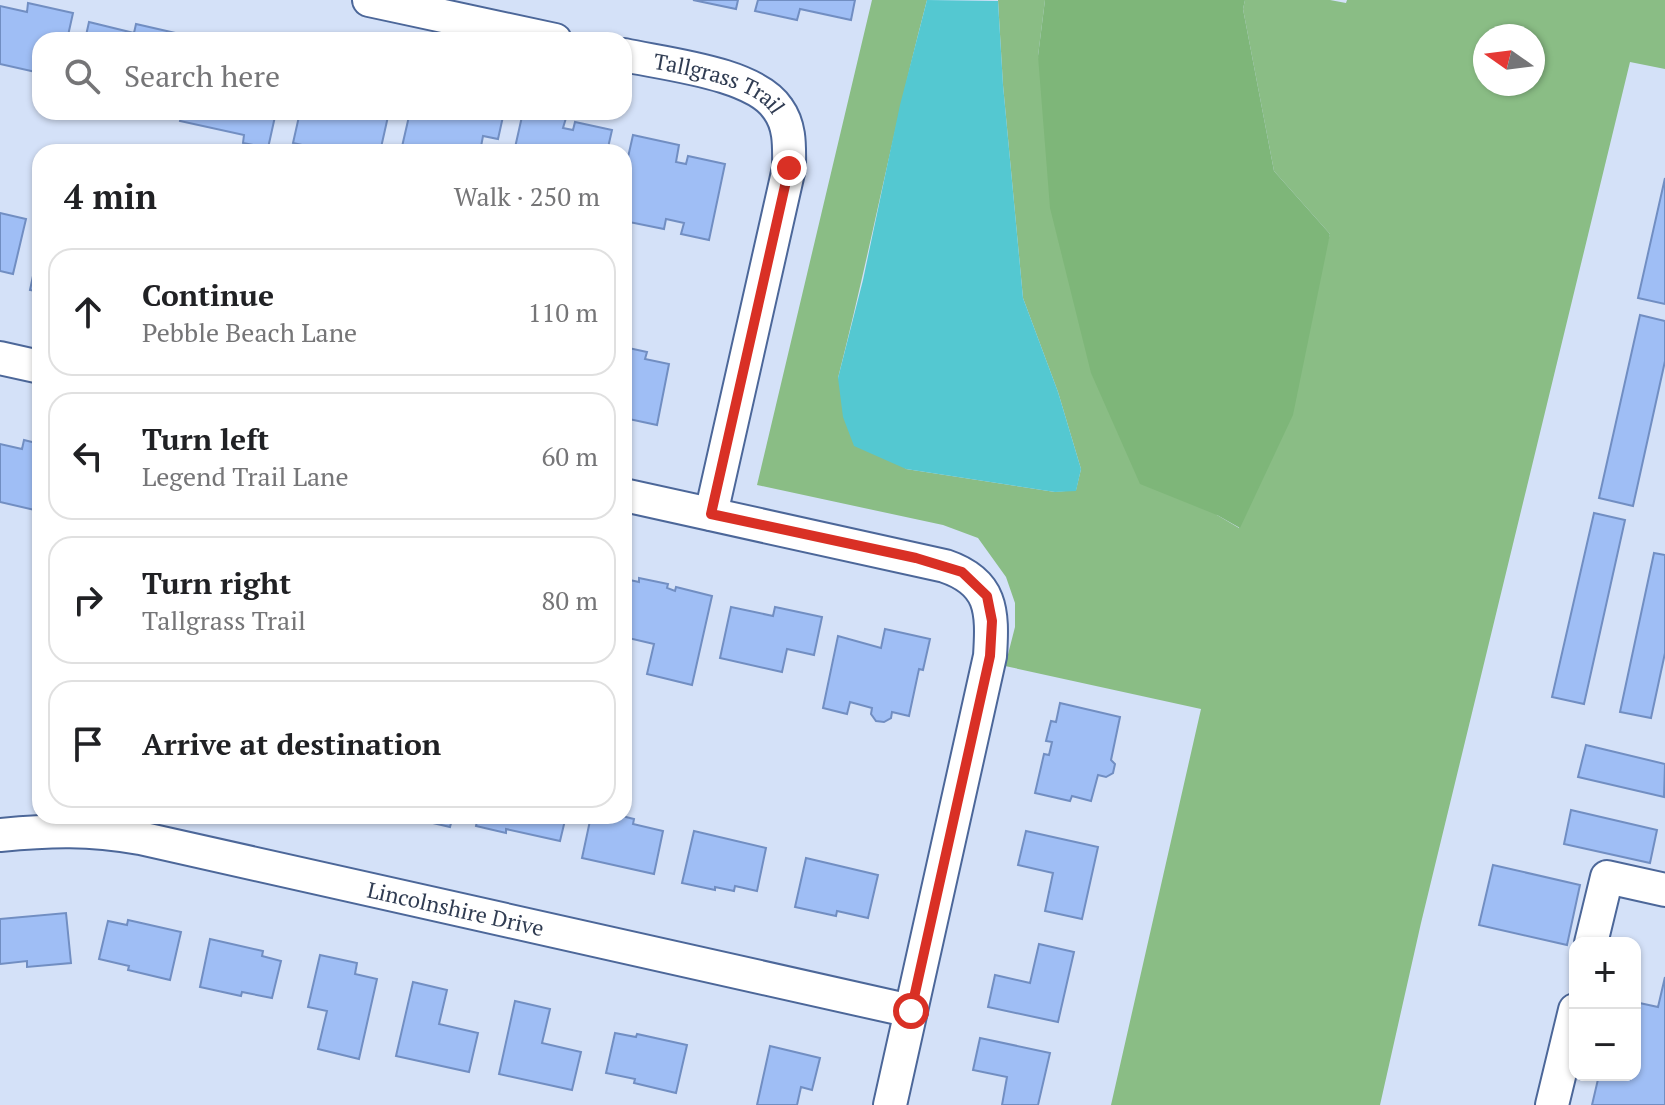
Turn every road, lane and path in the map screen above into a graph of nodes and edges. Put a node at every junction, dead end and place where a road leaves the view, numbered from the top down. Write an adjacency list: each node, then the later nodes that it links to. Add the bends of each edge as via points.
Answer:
1 (369, 0): 2 (street)
2 (518, 32)
3 (632, 57): 7 (street, Tallgrass Trail, via 741,80 778,109 789,134 789,168)
4 (0, 358): 5 (street)
5 (32, 365)
6 (632, 497): 7 (street)
7 (711, 514): 11 (street, via 945,566 962,572 987,596 990,656)
8 (0, 835): 11 (street, Lincolnshire Drive, via 60,829 140,838)
9 (1665, 890): 10 (street, via 1607,877)
10 (1592, 937)
11 (911, 1011): 13 (street)
12 (1569, 1035): 14 (street)
13 (890, 1105)
14 (1552, 1105)

